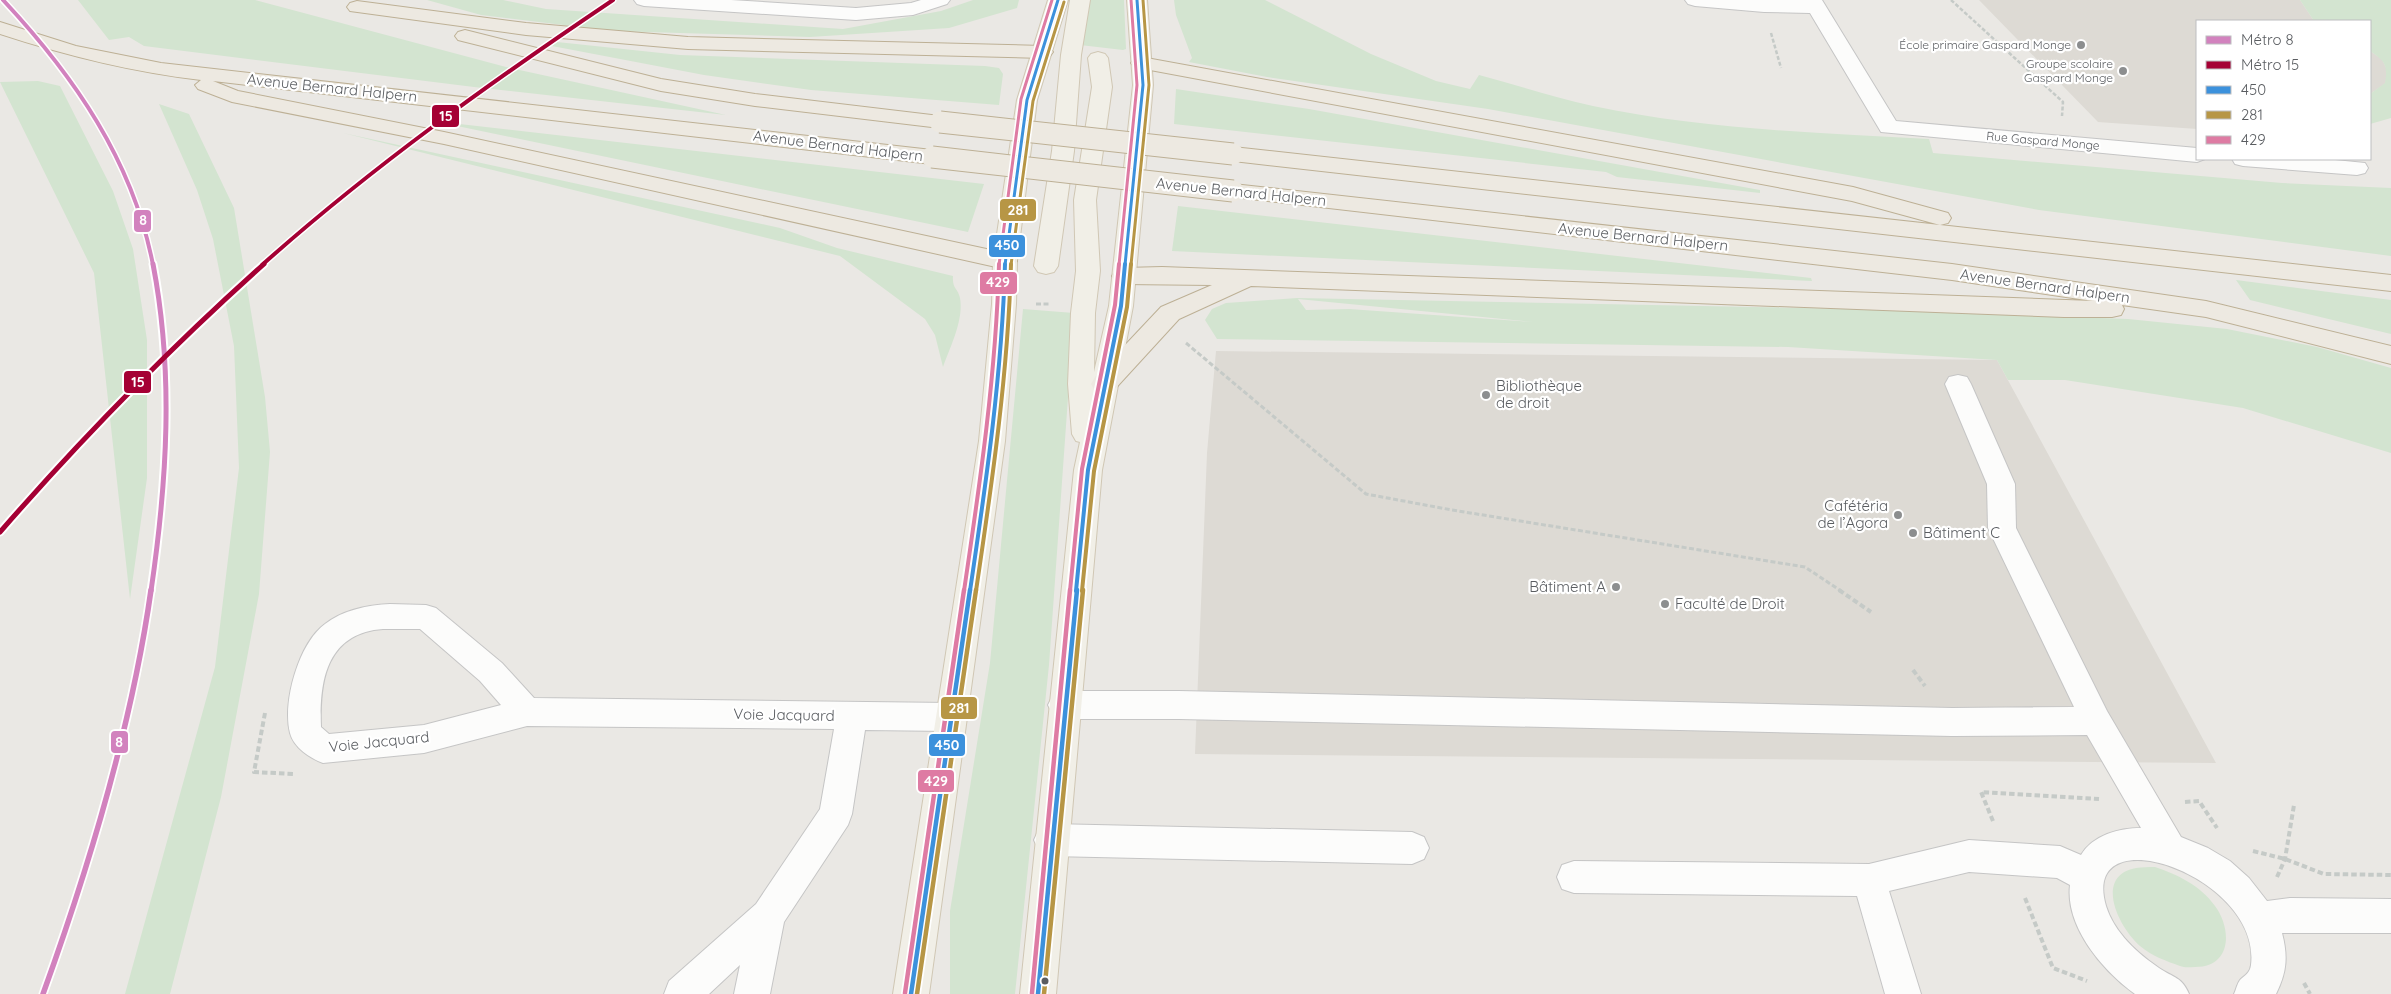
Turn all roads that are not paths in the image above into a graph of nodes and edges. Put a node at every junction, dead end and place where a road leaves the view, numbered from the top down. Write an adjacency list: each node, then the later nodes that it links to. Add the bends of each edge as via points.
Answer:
1 (336, 0): 9 (highway)
2 (644, 0): 3 (street, via 856,14 913,9)
3 (940, 0)
4 (1058, 0): 11 (main road)
5 (1080, 0): 12 (main road)
6 (1137, 0): 14 (main road)
7 (1695, 0): 8 (street, via 1746,5)
8 (1814, 3): 16 (street, Rue Gaspard Monge, via 1889,127)
9 (357, 7): 11 (highway, via 526,29 688,43); 19 (highway, bridge, via 661,85 755,100)
10 (0, 28): 15 (highway, Avenue Bernard Halpern, via 72,51)
11 (1043, 52): 12 (main road); 20 (main road, via 1027,100)
12 (1071, 55): 13 (main road); 21 (main road, via 1063,151)
13 (1098, 58): 14 (main road); 22 (main road, via 1102,87 1085,200)
14 (1140, 63): 19 (highway, via 1853,194); 23 (main road, via 1143,84)
15 (161, 69): 20 (highway, via 232,96 444,138); 26 (highway, Avenue Bernard Halpern, bridge, via 1952,272)
16 (2196, 155)
17 (2256, 160): 18 (street)
18 (2358, 168)
19 (2023, 240): 25 (highway)
20 (1005, 261): 21 (main road); 34 (main road, via 992,441)
21 (1046, 266): 22 (main road)
22 (1088, 271): 23 (main road); 30 (main road, via 1080,384)
23 (1124, 276): 24 (highway); 28 (main road, via 1120,315)
24 (1248, 278): 26 (highway, via 2064,309); 28 (highway, via 1170,313)
25 (2391, 282)
26 (2206, 309): 27 (highway, Avenue Bernard Halpern)
27 (2391, 356)
28 (1104, 384): 30 (main road)
29 (1958, 384): 35 (street, via 2001,484 2002,528)
30 (1088, 470): 31 (main road)
31 (1064, 705): 35 (street, via 1952,722); 36 (main road)
32 (527, 712): 32 (street, Voie Jacquard, via 491,672 426,617 368,618 335,631 315,658 304,704 306,733 323,749 424,740); 33 (street, Voie Jacquard)
33 (852, 716): 34 (street, Voie Jacquard); 42 (street, via 836,814)
34 (950, 717): 47 (main road)
35 (2096, 721): 37 (street)
36 (1052, 840): 38 (street); 48 (main road)
37 (2169, 847): 39 (street, via 2141,842 2116,846 2098,857); 44 (street, via 2220,874 2242,895)
38 (1412, 848)
39 (2088, 876): 41 (street, via 2060,862 1969,856); 50 (street, via 2087,898 2095,923 2111,949 2134,972)
40 (1574, 877): 41 (street)
41 (1869, 880): 49 (street)
42 (768, 916): 45 (street); 46 (street)
43 (2391, 916): 44 (street, via 2290,915)
44 (2259, 919): 51 (street, via 2268,944 2270,967 2262,986)
45 (682, 994)
46 (752, 994)
47 (911, 994)
48 (1038, 994)
49 (1903, 994)
50 (2171, 994)
51 (2252, 994)

